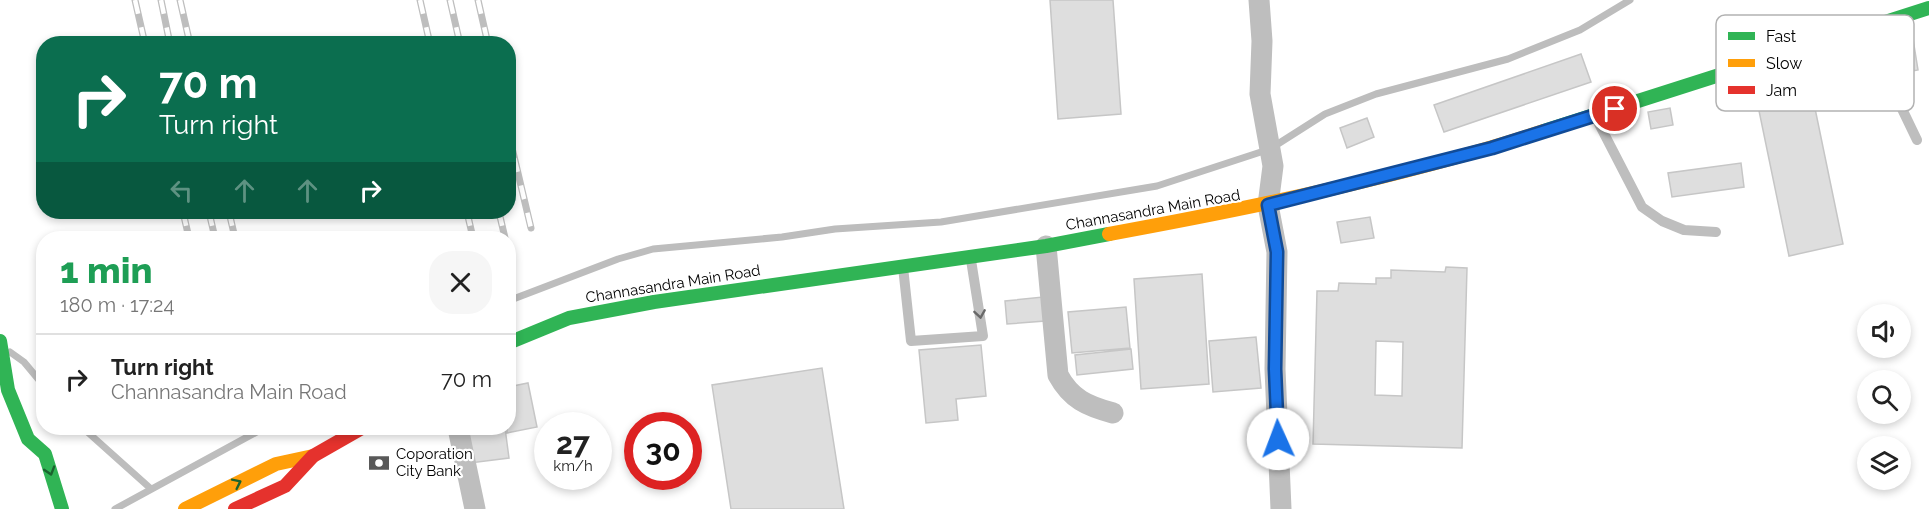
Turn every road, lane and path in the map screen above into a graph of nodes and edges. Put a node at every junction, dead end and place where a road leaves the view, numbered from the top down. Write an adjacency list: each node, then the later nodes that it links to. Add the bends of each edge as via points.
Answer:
1 (1259, 0): 8 (street, via 1260,94 1273,166)
2 (1929, 8): 3 (main road, Channasandra Main Road)
3 (1907, 15)
4 (1716, 76): 6 (main road, Channasandra Main Road)
5 (1903, 111): 7 (lane)
6 (1594, 115): 8 (main road, Channasandra Main Road, via 1492,148); 9 (lane, via 1642,207 1684,230)
7 (1917, 140)
8 (1268, 205): 10 (main road, Channasandra Main Road); 26 (street, via 1277,252 1275,369)
9 (1716, 232)
10 (1046, 246): 11 (main road, Channasandra Main Road); 16 (street, via 1058,375 1066,390 1077,399)
11 (970, 256): 12 (main road, Channasandra Main Road); 12 (lane, one-way to 12, via 983,336 911,342)
12 (903, 267): 13 (main road, Channasandra Main Road, via 654,302 569,318)
13 (516, 340)
14 (0, 341): 15 (main road)
15 (2, 381): 19 (main road)
16 (1113, 412)
17 (350, 435): 21 (main road)
18 (460, 435): 25 (street)
19 (28, 439): 20 (main road); 23 (main road, one-way to 23, via 45,454)
20 (28, 455)
21 (313, 456): 22 (main road, via 285,486); 24 (main road, one-way to 21, via 276,464)
22 (244, 507)
23 (62, 509)
24 (184, 509)
25 (475, 509)
26 (1281, 509)

